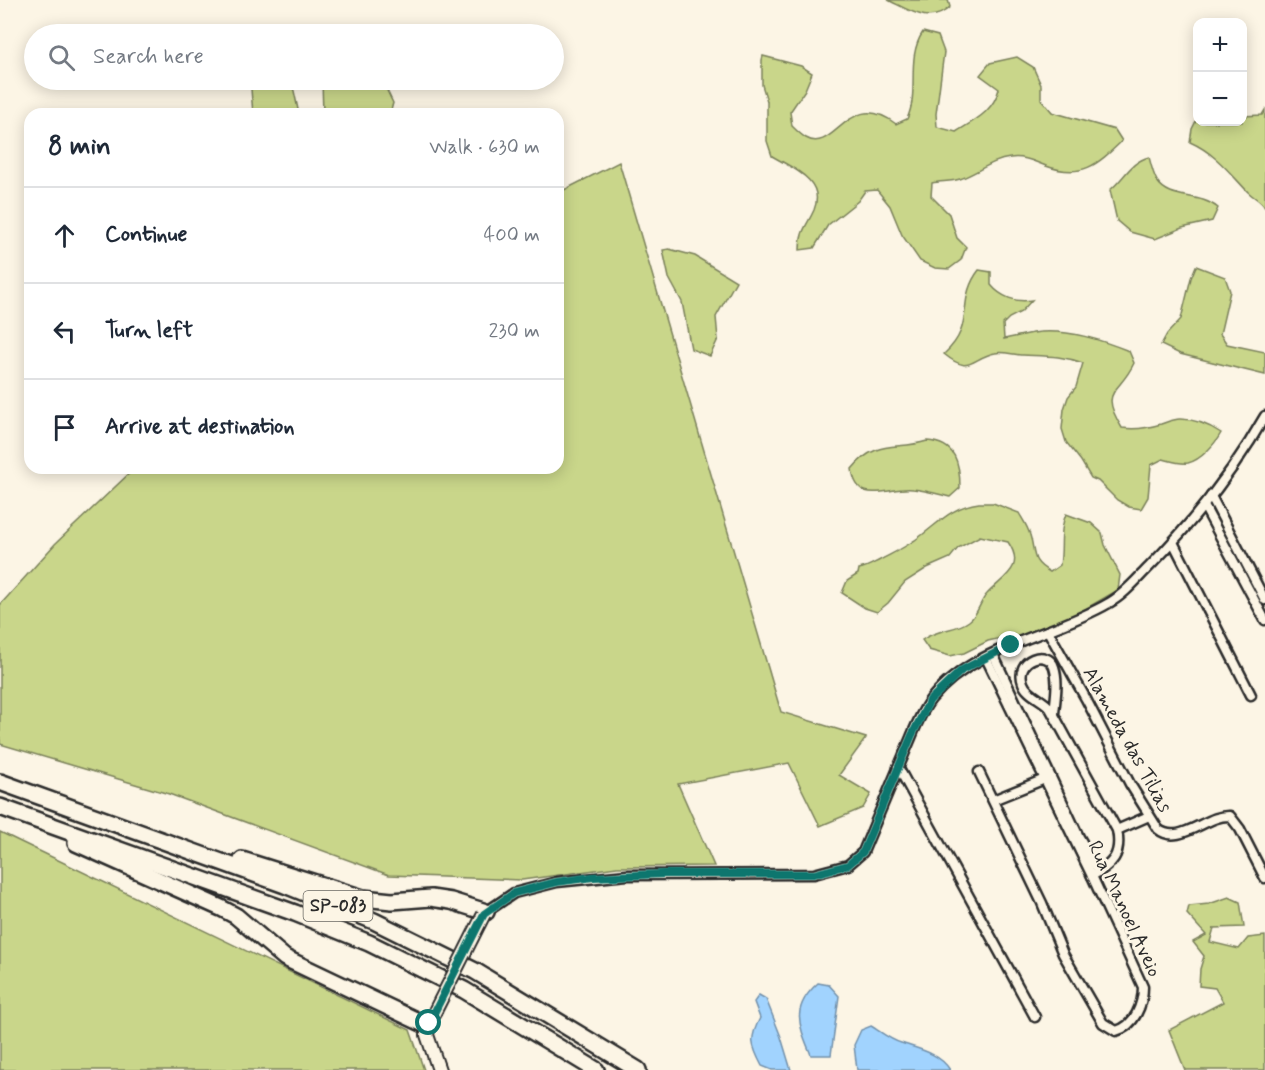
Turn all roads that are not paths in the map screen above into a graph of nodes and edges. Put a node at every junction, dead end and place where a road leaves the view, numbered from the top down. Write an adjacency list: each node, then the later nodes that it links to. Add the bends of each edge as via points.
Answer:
1 (1265, 416): 2 (street)
2 (1211, 496): 3 (street); 5 (street)
3 (1204, 506): 4 (street); 6 (street)
4 (1173, 542): 7 (street, via 1111,602); 9 (street)
5 (1265, 600)
6 (1265, 620)
7 (1048, 631): 8 (street); 17 (street, Alameda das Tilias)
8 (989, 656): 11 (street, via 962,670 930,700); 13 (street, Rua Manoel Aveio); 20 (street)
9 (1251, 695)
10 (1053, 714): 10 (street, via 1044,701 1024,687 1021,670 1028,661 1043,658 1054,666); 19 (street)
11 (898, 767): 22 (street, via 863,852 848,865 814,874 593,877 527,888); 23 (street)
12 (979, 772): 15 (street, Rua Manoel Aveio)
13 (1045, 779): 15 (street); 20 (street, Rua Manoel Aveio)
14 (0, 782): 18 (highway, SP-083)
15 (993, 800): 20 (street, Rua Manoel Aveio, via 1063,954 1103,1023 1116,1030 1124,1029 1134,1018 1143,998 1143,987)
16 (0, 807): 24 (highway, via 221,908 285,958); 26 (highway, SP-083, via 369,943 464,990)
17 (1149, 816): 19 (street); 21 (street, Alameda das Tilias, via 1160,831 1168,834 1230,816)
18 (112, 823): 22 (highway, via 363,898 431,898); 27 (highway, SP-083, via 374,921 475,971)
19 (1117, 830): 20 (street, via 1114,861)
20 (1095, 874)
21 (1265, 878)
22 (485, 913): 24 (main road, bridge)
23 (1035, 1017)
24 (428, 1024): 25 (main road, via 429,1043)
25 (439, 1070)
26 (596, 1070)
27 (638, 1070)

